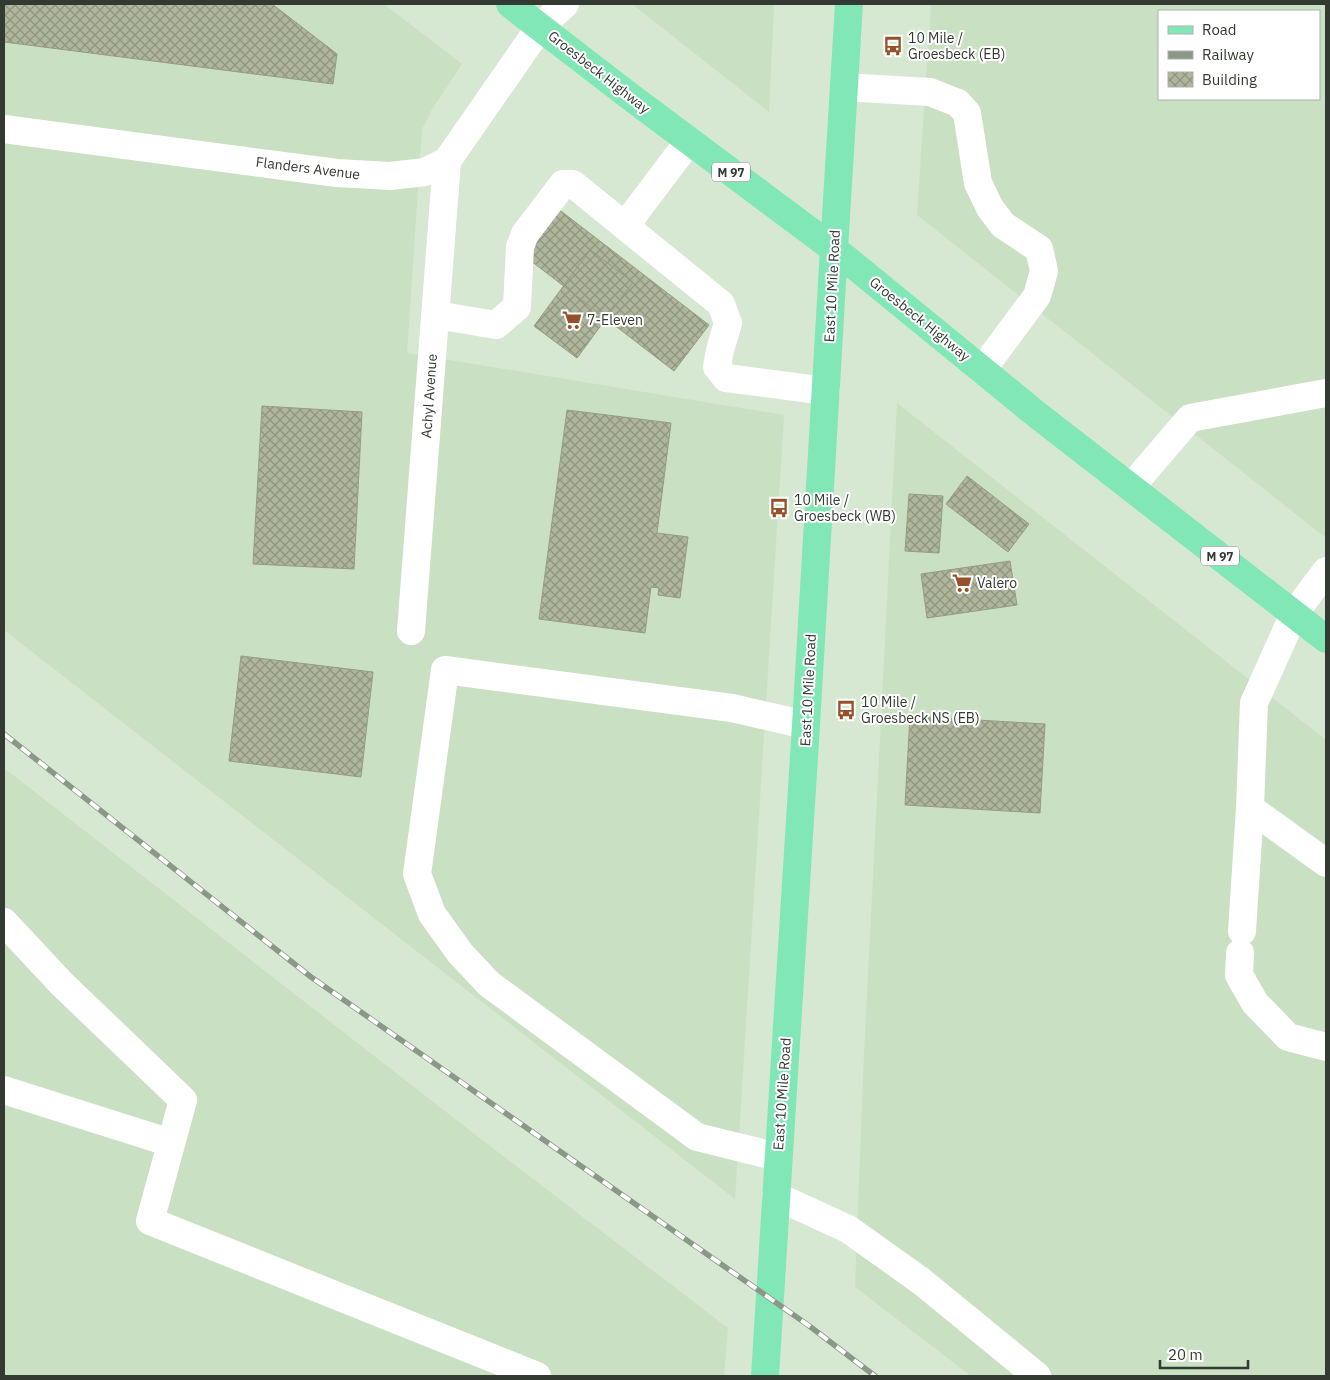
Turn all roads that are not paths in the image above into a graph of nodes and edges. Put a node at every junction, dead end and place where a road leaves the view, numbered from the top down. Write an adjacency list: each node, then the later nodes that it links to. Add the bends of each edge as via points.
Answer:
1 (510, 4): 4 (main road, Groesbeck Highway / M 97)
2 (565, 4): 4 (street)
3 (849, 4): 5 (main road, East 10 Mile Road)
4 (540, 26): 7 (main road, Groesbeck Highway / M 97); 8 (street)
5 (844, 87): 10 (main road, East 10 Mile Road); 12 (street, via 930,92 958,103 967,113 978,182 990,208 1003,225 1039,249 1044,271 1037,296)
6 (4, 130): 8 (street, Flanders Avenue, via 337,173 390,176 425,172)
7 (690, 141): 9 (street); 10 (main road, Groesbeck Highway / M 97)
8 (448, 161): 11 (street, Achyl Avenue)
9 (625, 226): 11 (street, via 573,184 563,184 525,234 520,247 517,308 496,325); 13 (street, via 721,304 728,323 717,367 726,378)
10 (834, 249): 12 (main road, Groesbeck Highway / M 97); 13 (main road, East 10 Mile Road)
11 (436, 315): 18 (street, Achyl Avenue)
12 (982, 370): 15 (main road, Groesbeck Highway / M 97)
13 (826, 392): 20 (main road, East 10 Mile Road)
14 (1326, 393): 15 (street, via 1190,418)
15 (1131, 487): 17 (main road, Groesbeck Highway / M 97)
16 (1326, 571): 17 (street)
17 (1294, 614): 19 (main road, Groesbeck Highway / M 97); 21 (street, via 1254,703)
18 (411, 631)
19 (1326, 639)
20 (806, 726): 27 (main road, East 10 Mile Road); 27 (street, via 732,708 445,670 417,874 432,914 460,953 489,984 697,1137)
21 (1250, 808): 22 (street); 24 (street, via 1238,975 1255,1004 1288,1037)
22 (1326, 863)
23 (4, 922): 26 (street, via 62,984 183,1100)
24 (1326, 1047)
25 (4, 1090): 26 (street)
26 (172, 1143): 29 (street, via 150,1221)
27 (778, 1157): 28 (main road, East 10 Mile Road)
28 (776, 1196): 30 (main road, East 10 Mile Road); 31 (street, via 848,1229 921,1281)
29 (537, 1376)
30 (765, 1376)
31 (1037, 1376)

